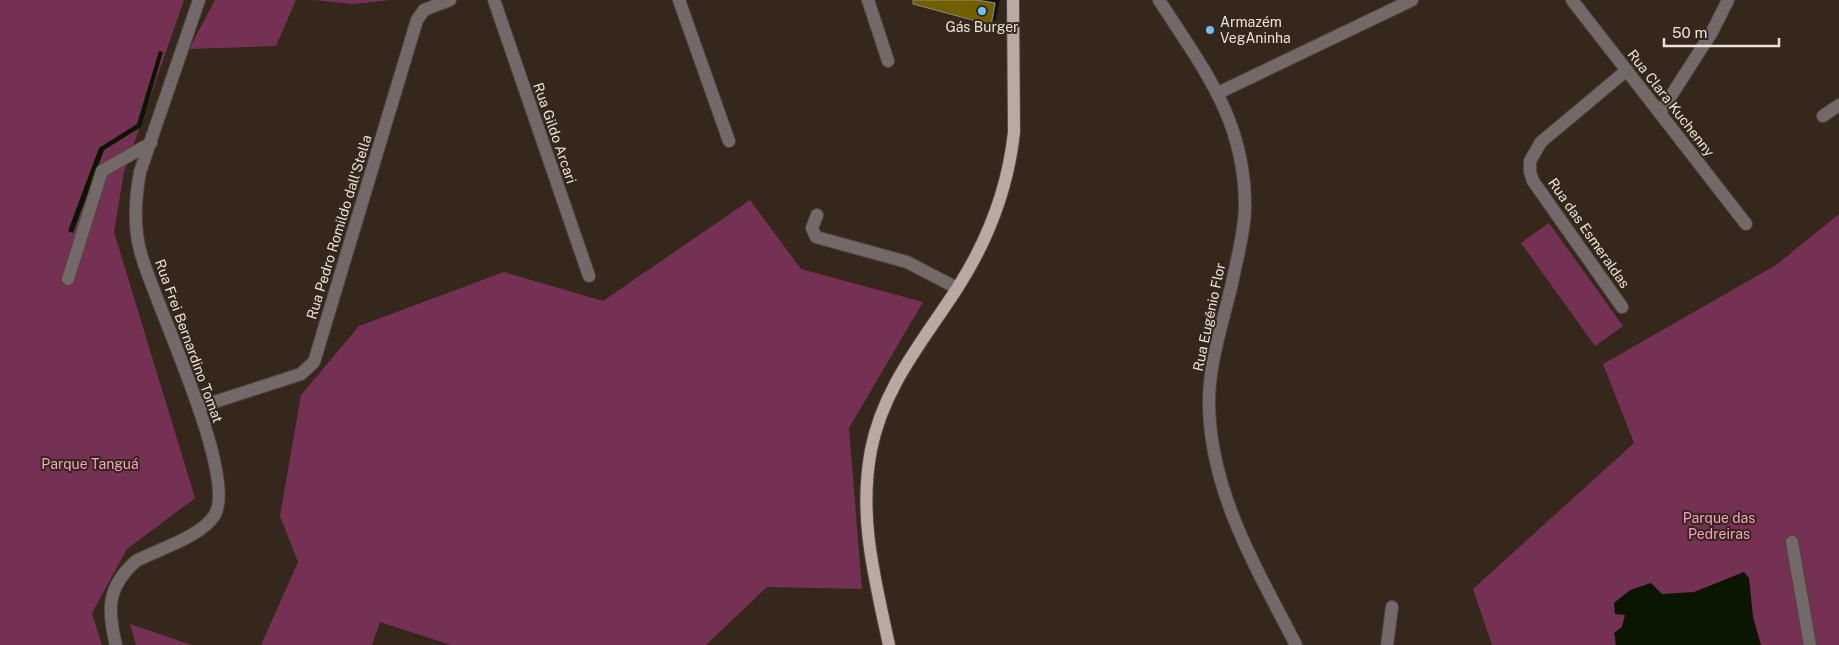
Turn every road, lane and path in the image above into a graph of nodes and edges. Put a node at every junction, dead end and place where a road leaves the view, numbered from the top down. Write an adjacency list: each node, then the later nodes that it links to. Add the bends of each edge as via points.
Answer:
1 (199, 0): 20 (street, Rua Frei Bernardino Tomat)
2 (450, 0): 27 (street, Rua Pedro Romildo dall'Stella, via 424,10 417,20 314,362 292,377)
3 (494, 0): 23 (street, Rua Gildo Arcari)
4 (679, 0): 19 (street)
5 (868, 0): 13 (street)
6 (1159, 0): 15 (street, Rua Eugênio Flor)
7 (1412, 0): 15 (street)
8 (1572, 0): 14 (street, Rua Clara Kuchenny)
9 (1728, 0): 12 (street)
10 (1737, 0): 12 (street)
11 (1012, 1): 25 (main road, via 1012,153 992,222)
12 (1712, 32): 17 (street)
13 (888, 61)
14 (1626, 70): 17 (street, Rua Clara Kuchenny); 26 (street, Rua das Esmeraldas, via 1541,142 1530,161 1533,181)
15 (1218, 93): 32 (street, Rua Eugênio Flor, via 1240,155 1245,210 1212,373 1209,404 1211,436 1217,472 1228,505 1248,552)
16 (1839, 105): 18 (street)
17 (1660, 113): 22 (street, Rua Clara Kuchenny)
18 (1823, 116)
19 (729, 141)
20 (151, 143): 24 (street, via 102,172); 27 (street, Rua Frei Bernardino Tomat, via 140,172 135,201 140,253)
21 (817, 215): 25 (street, via 812,228 816,237 907,262)
22 (1746, 224)
23 (589, 276)
24 (68, 279)
25 (957, 288): 31 (main road, via 890,390 871,449 865,515)
26 (1622, 307)
27 (199, 407): 30 (street, Rua Frei Bernardino Tomat, via 218,480 220,504 208,524 136,561 126,570 111,598)
28 (1792, 542): 34 (street)
29 (1392, 607): 33 (street)
30 (116, 645)
31 (889, 645)
32 (1296, 645)
33 (1386, 645)
34 (1810, 645)

